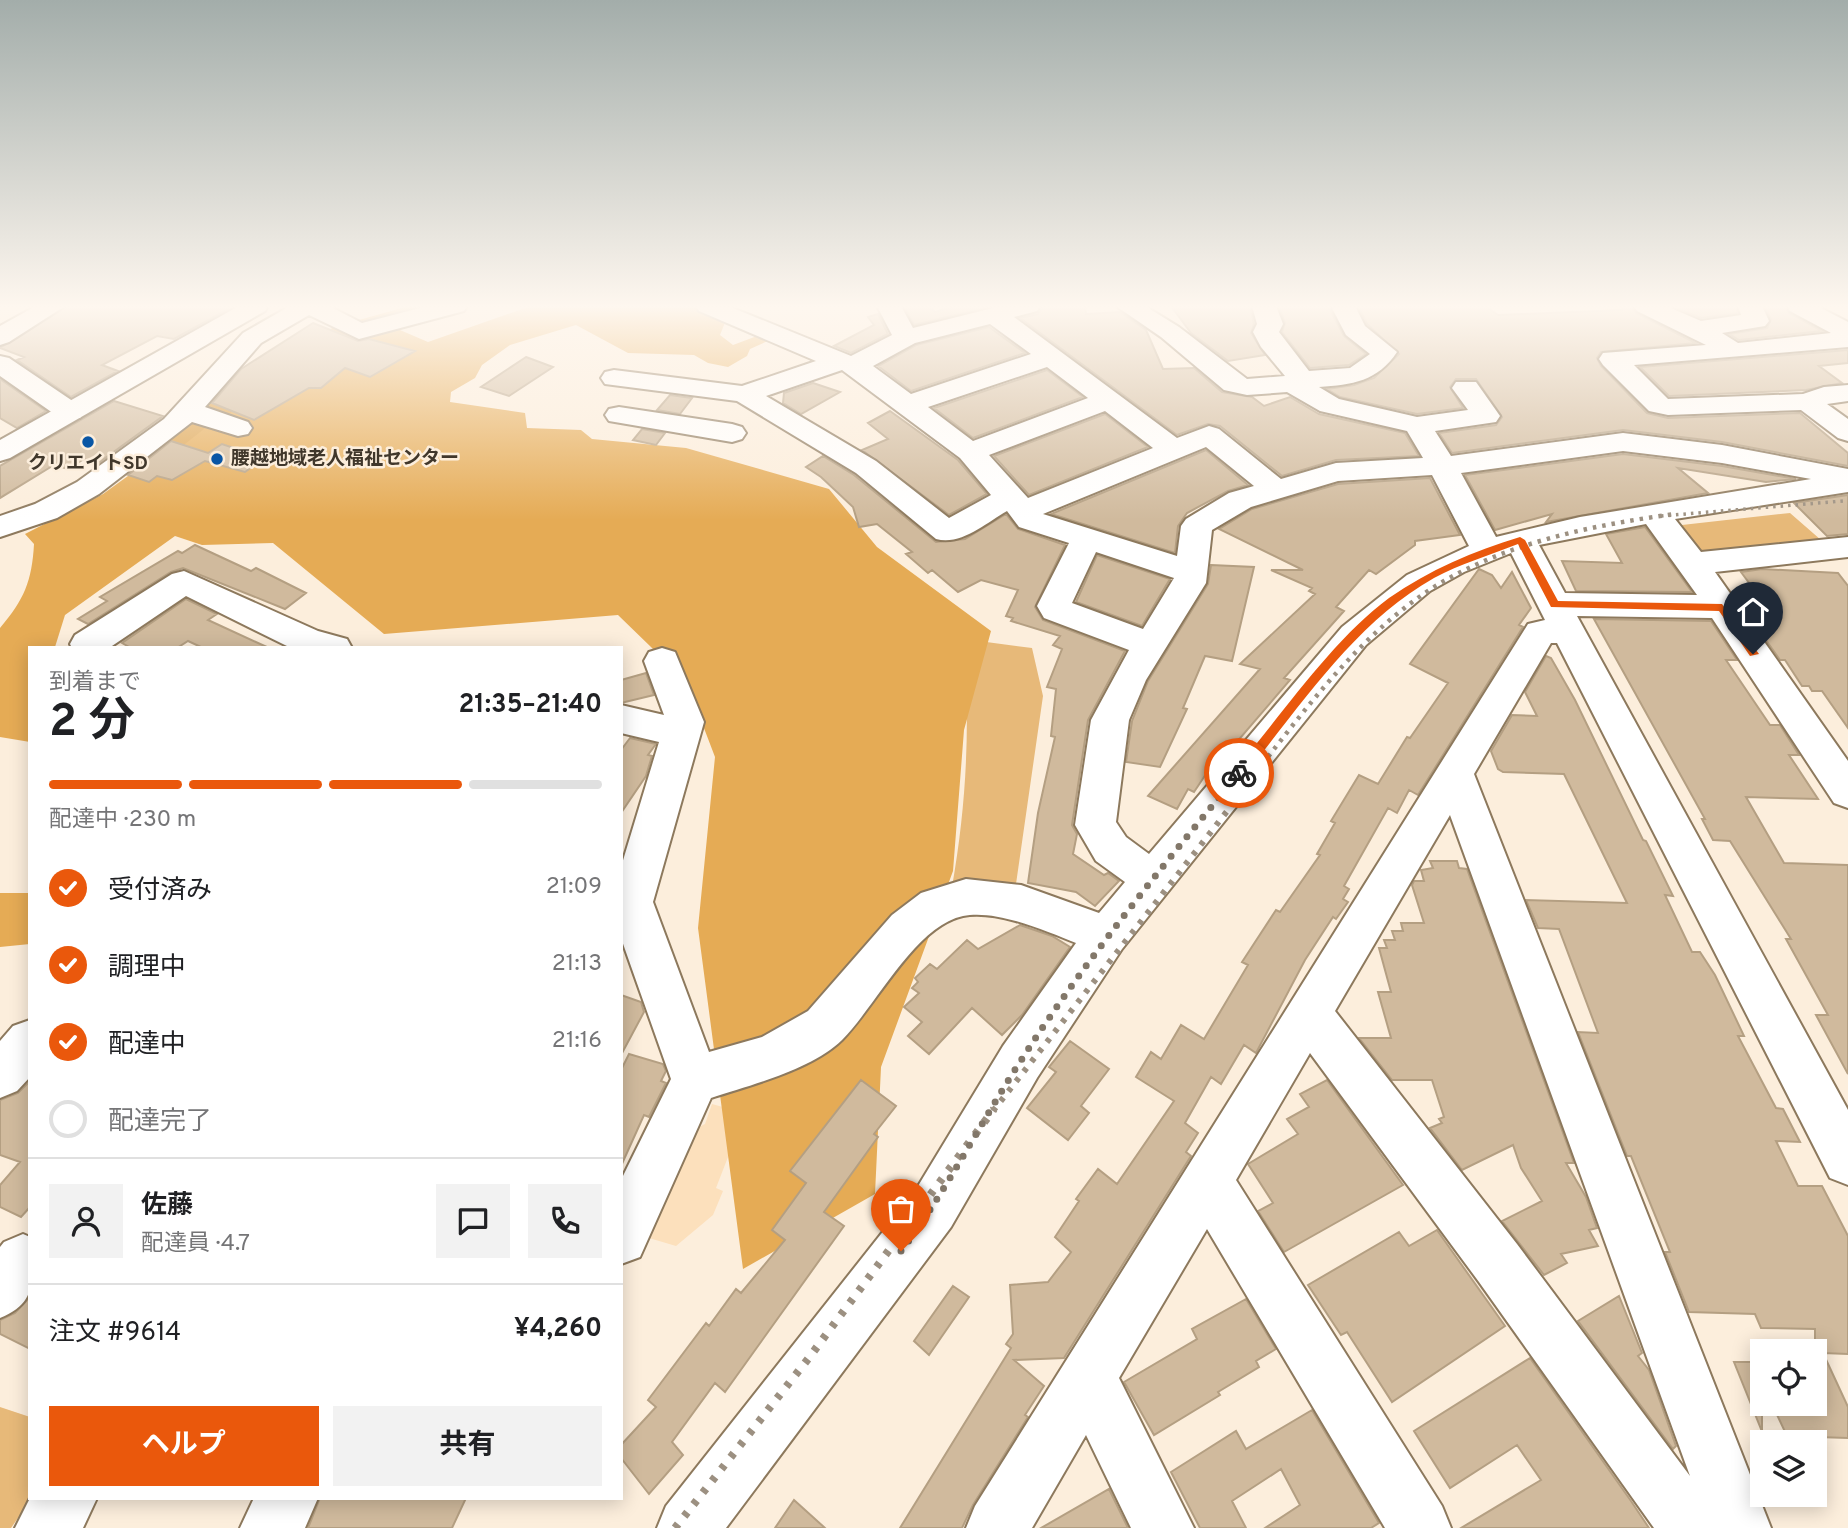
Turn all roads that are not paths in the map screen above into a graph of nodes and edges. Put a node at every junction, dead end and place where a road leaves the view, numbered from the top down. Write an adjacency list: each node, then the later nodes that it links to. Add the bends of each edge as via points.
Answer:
1 (19, 377): 21 (street)
2 (130, 377): 21 (street)
3 (230, 377): 33 (street, via 208,417 174,425 88,488)
4 (800, 377): 17 (street)
5 (869, 377): 20 (street)
6 (989, 377): 20 (street)
7 (1077, 377): 19 (street)
8 (1226, 377): 14 (street, via 1247,387)
9 (1297, 377): 14 (street)
10 (1337, 377): 14 (street)
11 (1629, 377): 18 (street, via 1650,400 1668,407)
12 (1797, 377): 18 (street)
13 (614, 378): 15 (street)
14 (1301, 383): 22 (street, via 1330,405)
15 (659, 384): 17 (street); 23 (street, via 628,416)
16 (1466, 388): 22 (street, via 1486,416)
17 (744, 394): 31 (street, via 866,467 947,532)
18 (1826, 397): 24 (street)
19 (1108, 400): 25 (street); 27 (street)
20 (909, 404): 27 (street)
21 (69, 412): 26 (street)
22 (1417, 425): 28 (street)
23 (720, 426)
24 (1848, 432)
25 (1173, 449): 30 (street, via 1209,435); 31 (street)
26 (0, 452)
27 (970, 452): 31 (street)
28 (1442, 465): 29 (street, via 1623,442 1831,472); 30 (street, via 1336,472); 35 (street)
29 (1848, 481): 32 (street)
30 (1273, 488): 38 (street, via 1240,500 1197,526)
31 (1016, 504): 34 (street, via 1030,520)
32 (1654, 513): 35 (street); 37 (street)
33 (0, 527)
34 (1087, 538): 38 (street); 41 (street, via 1054,607)
35 (1504, 545): 40 (street); 49 (street, via 1430,576 1354,636)
36 (1841, 555): 37 (street)
37 (1693, 564): 39 (street)
38 (1191, 572): 41 (street, via 1191,583)
39 (1722, 607): 40 (street); 48 (street)
40 (1561, 617): 47 (street, via 1540,632); 56 (street)
41 (1150, 645): 49 (street, via 1110,720 1095,825 1111,849)
42 (90, 646): 43 (street, via 184,582 307,641)
43 (327, 646)
44 (662, 661): 46 (street, via 685,722)
45 (623, 719): 46 (street)
46 (681, 733): 50 (street)
47 (1454, 773): 52 (street); 69 (street)
48 (1848, 792)
49 (1152, 879): 51 (street)
50 (627, 911): 55 (street)
51 (1107, 935): 55 (street, via 1021,903 966,897 936,906 908,928 824,1026 773,1056); 64 (street, via 1020,1062 933,1209)
52 (1309, 1014): 57 (street); 68 (street)
53 (28, 1044): 54 (street)
54 (0, 1075)
55 (695, 1080): 58 (street)
56 (1848, 1160)
57 (1207, 1181): 59 (street); 67 (street)
58 (623, 1234)
59 (1088, 1377): 65 (street); 66 (street)
60 (66, 1500): 62 (street)
61 (287, 1500): 63 (street)
62 (46, 1528)
63 (271, 1528)
64 (688, 1528)
65 (997, 1528)
66 (1163, 1528)
67 (1420, 1528)
68 (1691, 1528)
69 (1740, 1528)

